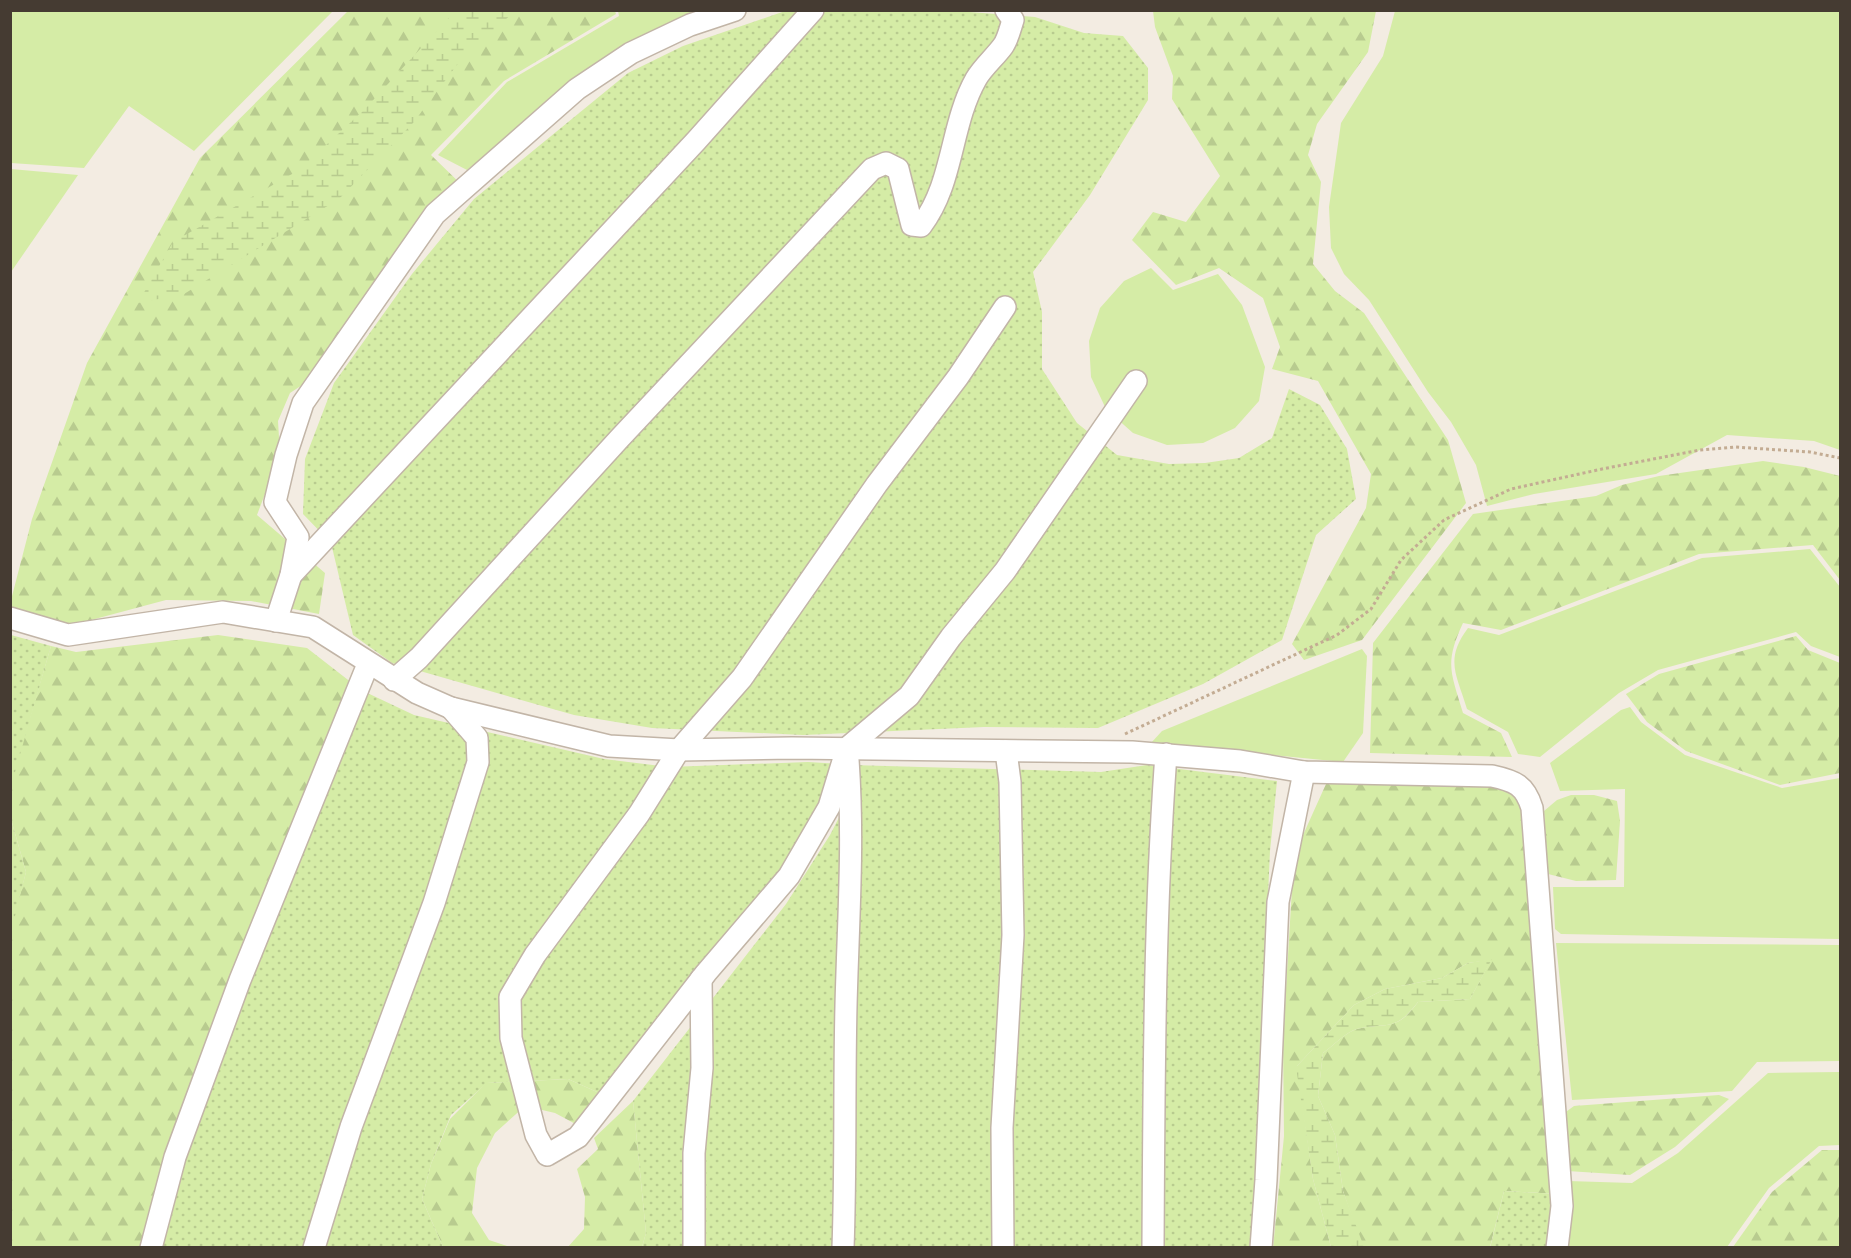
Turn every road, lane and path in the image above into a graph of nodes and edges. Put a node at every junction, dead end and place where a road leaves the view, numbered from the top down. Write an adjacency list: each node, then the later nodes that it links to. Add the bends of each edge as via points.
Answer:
1 (735, 10): 7 (street, via 690,25 631,53 577,89 435,214 303,403 275,502 298,537)
2 (813, 10): 7 (street)
3 (1006, 10): 11 (street, via 1013,20 1005,44 976,78 944,184 921,226 912,225 898,169 886,163 872,169 419,658)
4 (1005, 307): 15 (street, via 742,678)
5 (1136, 381): 14 (street, via 1005,570 909,696)
6 (1840, 458): 13 (path, via 1789,450 1712,449 1511,489 1444,520 1401,560 1371,609 1337,635)
7 (291, 575): 9 (street)
8 (10, 618): 9 (street, via 68,635 223,612)
9 (276, 621): 10 (street, via 313,627)
10 (368, 664): 11 (street); 20 (street, via 229,1009 175,1157)
11 (394, 680): 12 (street)
12 (451, 708): 15 (street, via 609,746); 21 (street, via 477,738 478,762 434,903 351,1127)
13 (1117, 737)
14 (847, 748): 15 (street); 16 (street); 19 (street, via 828,807 789,876); 23 (street, via 852,866 844,1059 847,1119)
15 (679, 750): 19 (street, via 639,814 535,955 510,997 511,1038 536,1135 547,1155 578,1137)
16 (1006, 751): 17 (street); 24 (street, via 1013,935 1002,1128)
17 (1166, 754): 18 (street); 25 (street, via 1153,1013)
18 (1304, 772): 26 (street, via 1278,902); 27 (street, via 1492,776 1513,780 1528,796 1562,1206)
19 (702, 979): 22 (street)
20 (152, 1248)
21 (314, 1248)
22 (694, 1248)
23 (843, 1248)
24 (1003, 1248)
25 (1153, 1248)
26 (1261, 1248)
27 (1557, 1248)

